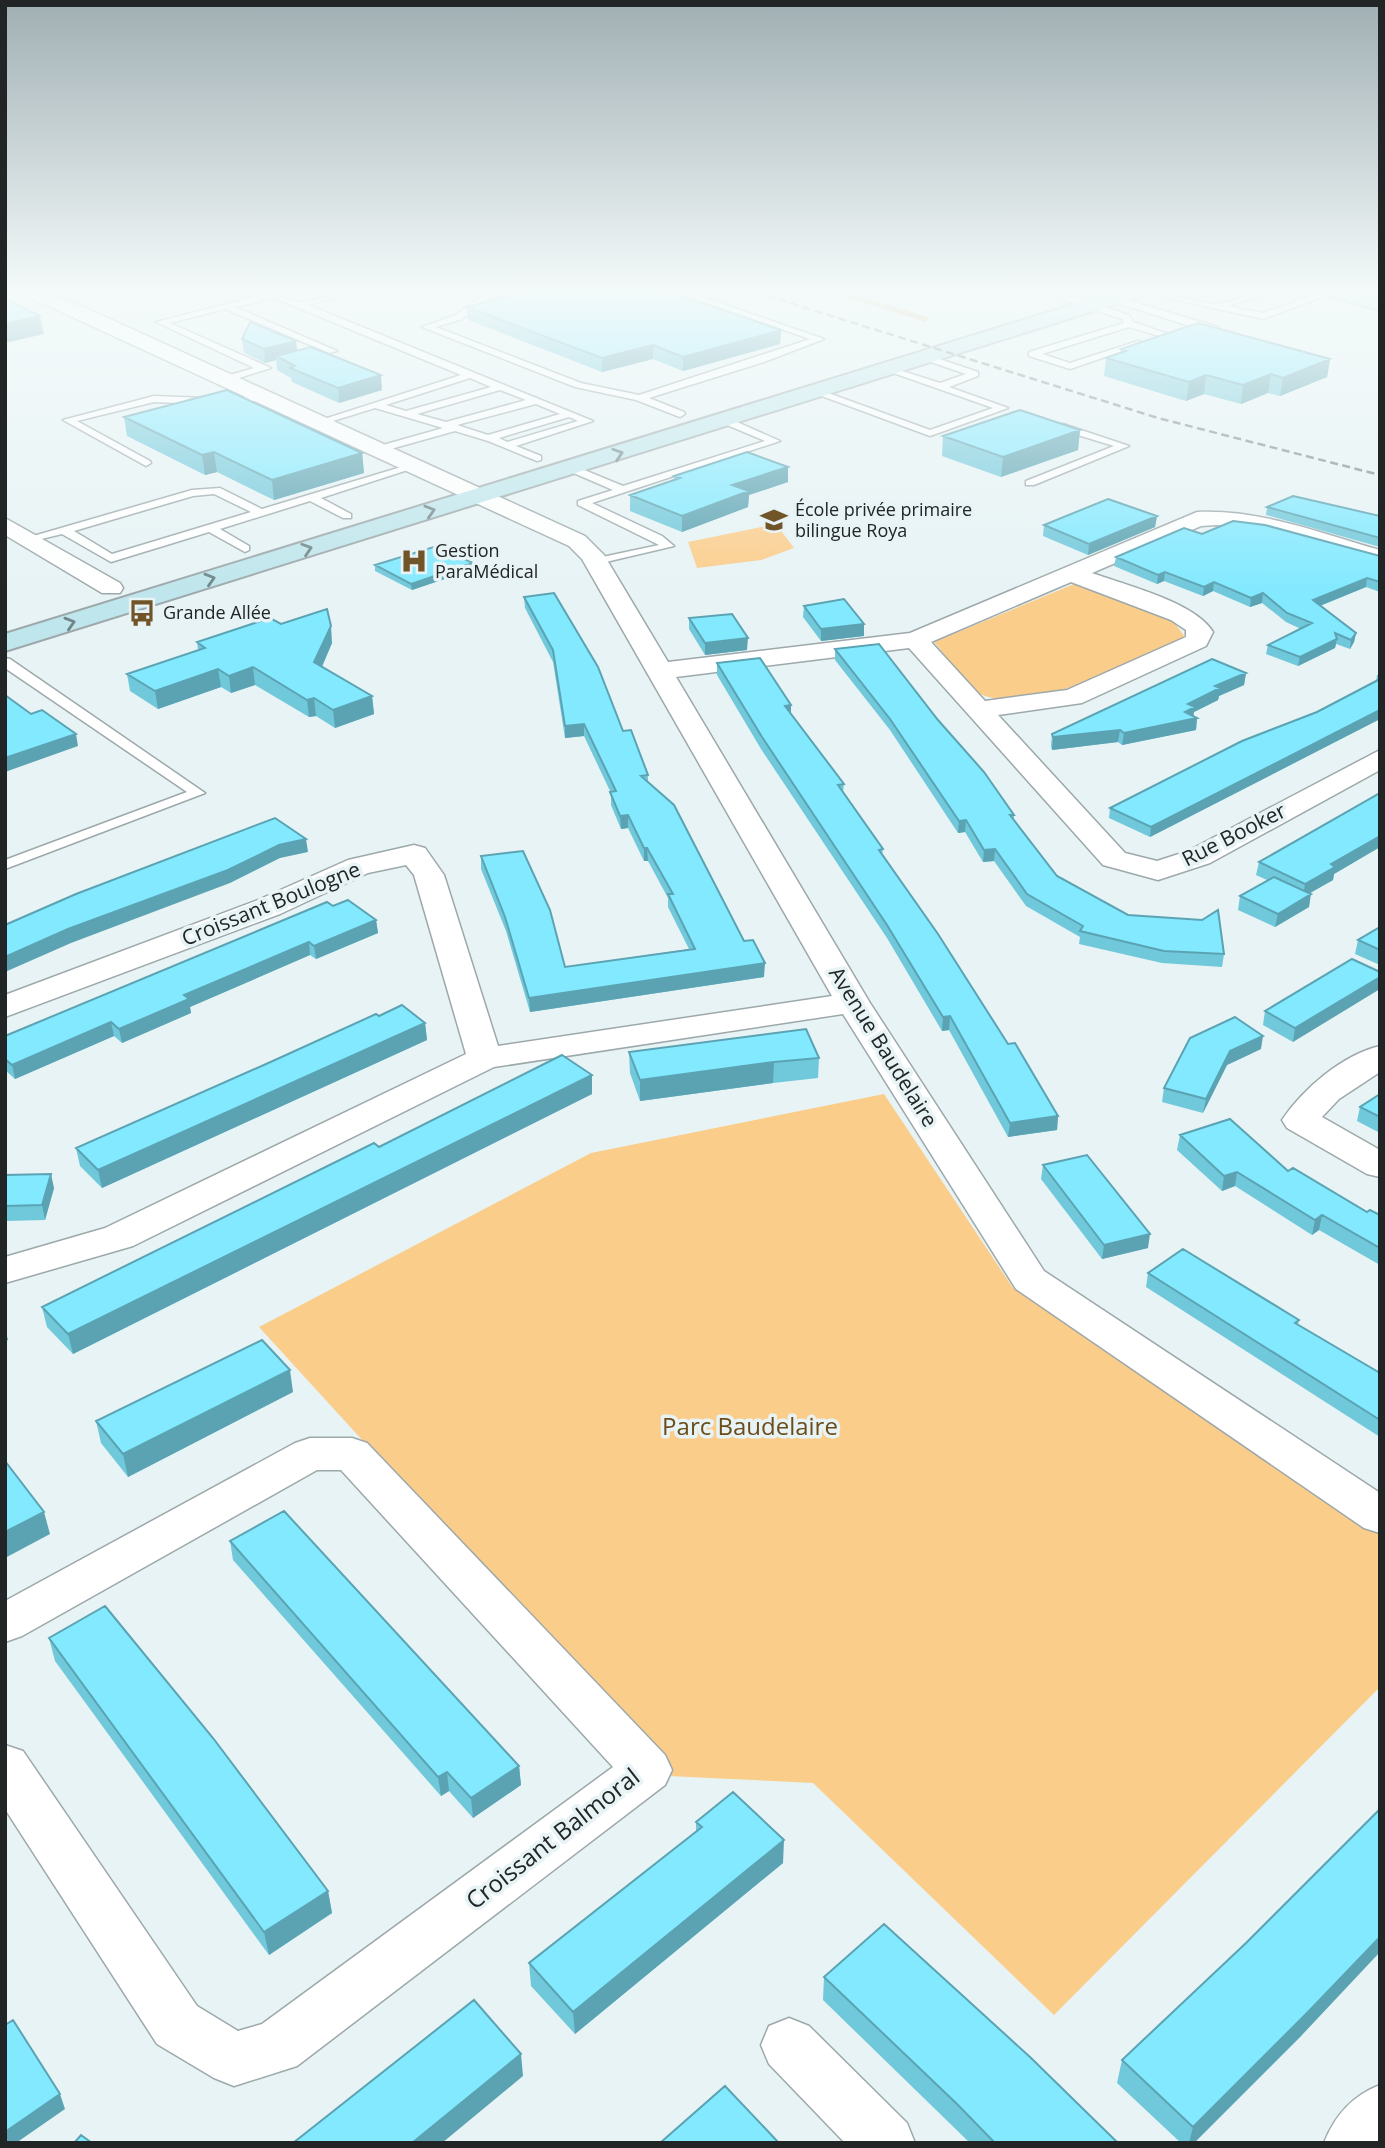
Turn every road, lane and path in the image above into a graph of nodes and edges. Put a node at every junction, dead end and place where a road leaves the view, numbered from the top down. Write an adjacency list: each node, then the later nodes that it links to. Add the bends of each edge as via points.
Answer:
1 (254, 392): 12 (street, Avenue Baudelaire)
2 (409, 392): 15 (lane)
3 (448, 392): 18 (lane)
4 (482, 392): 20 (lane)
5 (513, 392): 11 (lane)
6 (612, 392): 13 (lane)
7 (657, 392): 13 (lane)
8 (755, 392): 22 (main road)
9 (816, 392): 17 (lane, via 930,433); 24 (main road)
10 (955, 392): 17 (lane)
11 (520, 395): 14 (lane); 23 (lane)
12 (264, 397): 25 (street, Avenue Baudelaire); 32 (lane, via 229,402 145,400 68,420)
13 (639, 398): 22 (lane)
14 (536, 401): 16 (lane); 27 (lane)
15 (379, 406): 18 (lane); 25 (lane)
16 (553, 408): 21 (lane); 27 (lane)
17 (1003, 408): 19 (lane)
18 (392, 409): 20 (lane)
19 (1015, 412)
20 (408, 413): 23 (lane)
21 (569, 414): 28 (lane); 29 (lane, via 588,421)
22 (680, 414): 31 (main road)
23 (434, 420): 27 (lane)
24 (724, 420): 34 (main road, one-way to 24); 37 (lane, via 775,441)
25 (320, 422): 30 (street, Avenue Baudelaire)
26 (1051, 423): 36 (lane, via 1124,446)
27 (456, 428): 28 (lane); 30 (lane)
28 (488, 438): 29 (lane)
29 (507, 445): 31 (lane)
30 (380, 449): 33 (street, Avenue Baudelaire)
31 (537, 458): 35 (main road)
32 (146, 463)
33 (415, 466): 35 (street, Avenue Baudelaire); 39 (lane)
34 (573, 469): 37 (lane); 38 (main road)
35 (454, 483): 38 (street, Avenue Baudelaire); 41 (main road)
36 (1030, 483)
37 (623, 490): 48 (lane, via 582,503 668,546)
38 (482, 497): 48 (street, Avenue Baudelaire, via 570,537); 53 (main road, one-way to 38)
39 (314, 499): 40 (lane); 41 (lane)
40 (260, 512): 43 (lane); 44 (lane, via 216,490)
41 (347, 516): 46 (main road)
42 (5, 525): 45 (street)
43 (210, 528): 44 (lane, via 111,558); 46 (lane)
44 (64, 530): 45 (lane)
45 (29, 539): 50 (street)
46 (245, 548): 50 (main road)
47 (1380, 557): 49 (street, via 1215,517 1197,519)
48 (597, 562): 55 (street, Avenue Baudelaire)
49 (1073, 574): 52 (street); 56 (street, via 1180,615 1196,625 1200,632 1197,641 1073,697)
50 (110, 588): 51 (main road)
51 (5, 621)
52 (915, 640): 55 (street); 56 (street, Rue Booker)
53 (5, 643)
54 (5, 662): 58 (lane, via 198,793)
55 (662, 671): 59 (street, Avenue Baudelaire)
56 (976, 710): 57 (street, Rue Booker, via 1114,859 1158,871 1199,857)
57 (1380, 758)
58 (5, 865)
59 (853, 1003): 62 (street); 65 (street, Avenue Baudelaire, via 1030,1280)
60 (5, 1007): 62 (street, Croissant Boulogne, via 269,907 359,866 414,854 429,875)
61 (1380, 1056): 63 (street, via 1326,1091 1300,1121)
62 (485, 1058): 64 (street, via 119,1237)
63 (1380, 1166)
64 (5, 1270)
65 (1380, 1516)
66 (5, 1623): 67 (street, Croissant Balmoral, via 310,1454 352,1454 647,1770 276,2047 234,2059 177,2025)
67 (5, 1766)
68 (789, 2045): 70 (street)
69 (1380, 2113): 71 (street)
70 (886, 2143)
71 (1353, 2143)

